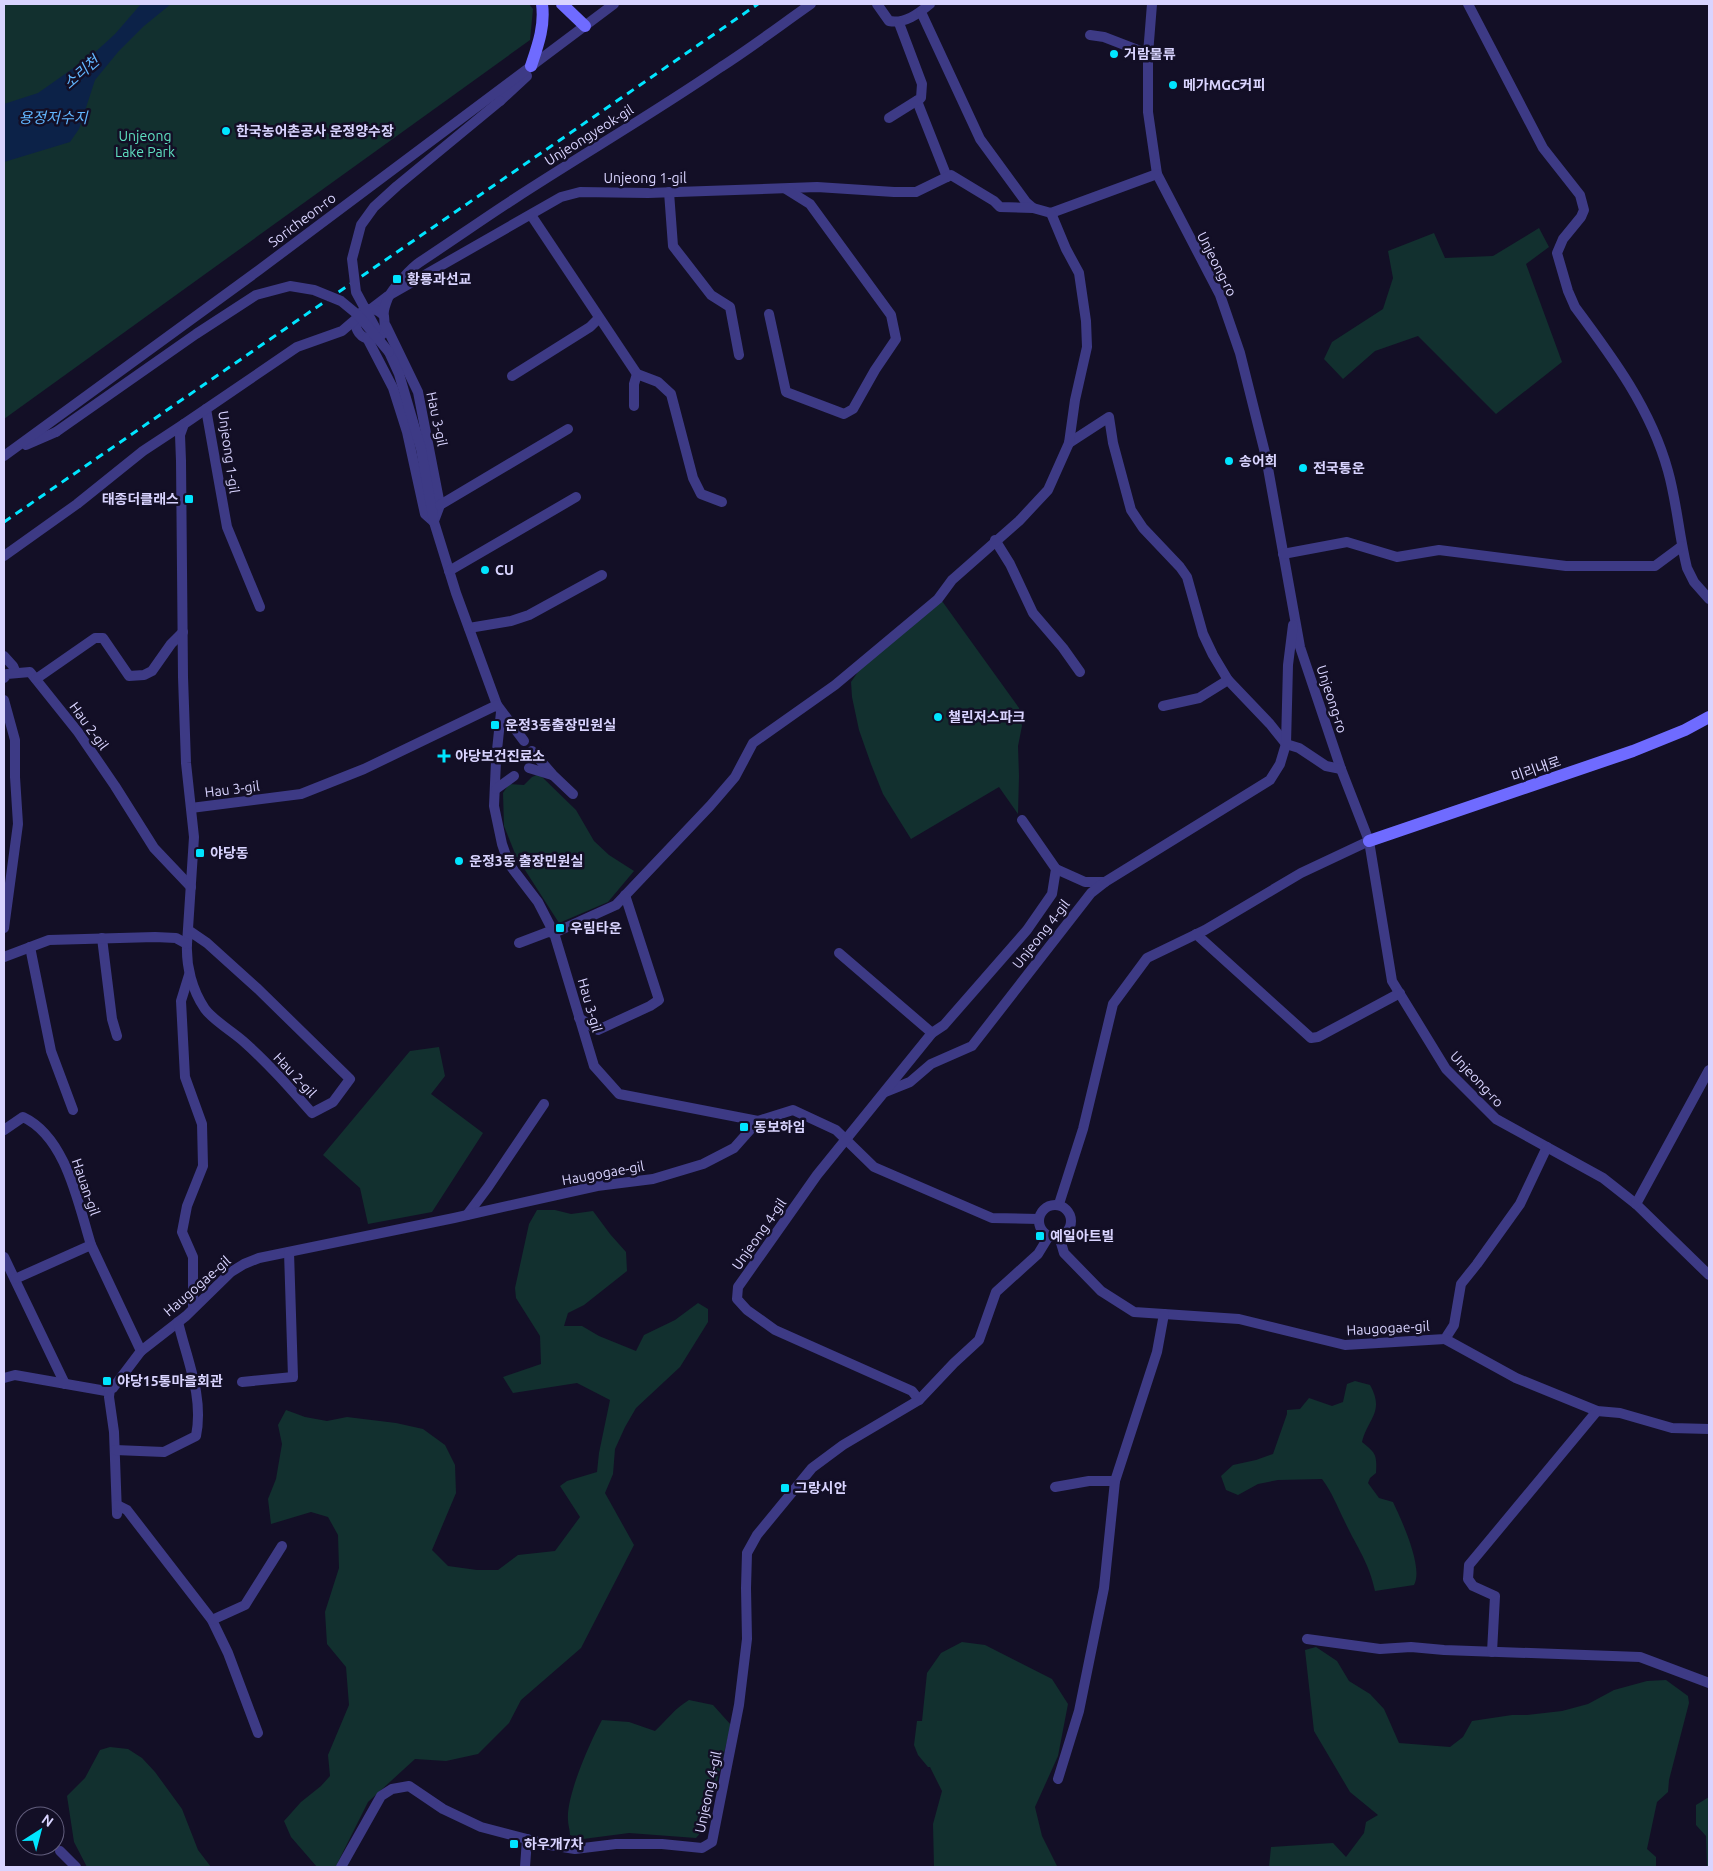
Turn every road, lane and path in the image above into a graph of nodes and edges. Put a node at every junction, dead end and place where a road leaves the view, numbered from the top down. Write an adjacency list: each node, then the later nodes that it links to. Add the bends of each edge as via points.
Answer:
1 (542, 4): 15 (street, via 542,34)
2 (562, 4): 11 (street)
3 (614, 4): 11 (street, Soricheon-ro)
4 (811, 4): 25 (street, Unjeongyeok-gil, via 721,67 415,266)
5 (877, 4): 10 (street, via 889,21)
6 (930, 4): 9 (street)
7 (1152, 4): 14 (street, Unjeong-ro)
8 (1468, 4): 48 (street, via 1543,148 1580,195 1584,210 1558,246 1558,260 1575,307 1636,394 1650,422 1668,471)
9 (921, 12): 10 (street); 22 (street, via 980,139)
10 (900, 23): 16 (street, via 922,84 921,98)
11 (584, 26): 13 (street, Soricheon-ro)
12 (1090, 35): 14 (street)
13 (562, 43): 15 (street, Soricheon-ro); 33 (street, bridge, via 500,101 374,206 361,225 352,259 356,292)
14 (1148, 54): 18 (street, Unjeong-ro, via 1148,112)
15 (531, 66): 42 (street, Soricheon-ro)
16 (917, 101): 17 (street); 19 (street)
17 (889, 118)
18 (1157, 174): 23 (street); 49 (street, Unjeong-ro, via 1220,295 1240,353 1266,456)
19 (947, 177): 20 (street, Unjeong 1-gil, via 916,192); 22 (street, via 951,175 994,200 1000,207)
20 (785, 188): 21 (street, Unjeong 1-gil); 27 (street, via 810,204 890,315 896,339 853,409 844,414 786,392)
21 (669, 192): 24 (street, Unjeong 1-gil, via 580,192 561,197); 34 (street, via 673,246 711,296 730,307)
22 (1033, 208): 23 (street)
23 (1051, 213): 41 (street, via 1079,272 1086,321 1087,347)
24 (530, 215): 25 (street, Unjeong 1-gil); 28 (street)
25 (388, 296): 26 (street, Unjeong 1-gil); 30 (street)
26 (371, 309): 29 (street); 30 (street, via 381,312)
27 (769, 314)
28 (599, 318): 35 (street); 36 (street)
29 (356, 319): 31 (street, Unjeong 1-gil); 32 (street, via 356,329)
30 (385, 321): 32 (street, via 381,335 372,339); 45 (street, Hau 3-gil, via 418,392)
31 (342, 331): 32 (street); 38 (street, Unjeong 1-gil, via 297,347)
32 (363, 336): 46 (street, via 393,388 407,432 425,514)
33 (389, 352): 42 (street, bridge, via 358,315 341,301 314,290 290,286 256,295 56,432); 46 (street, via 399,374 421,449)
34 (739, 355)
35 (637, 374): 37 (street); 44 (street, via 658,382 671,394 693,478 701,494)
36 (512, 376)
37 (634, 406)
38 (206, 409): 39 (street); 54 (street, Unjeong 1-gil, via 227,527)
39 (184, 424): 50 (street); 57 (street, Hau 2-gil, via 180,435)
40 (568, 429): 45 (street)
41 (1069, 443): 47 (street, via 1048,490 1020,521); 63 (street, via 1109,417 1131,510 1186,577 1203,634 1212,656)
42 (5, 455)
43 (576, 498): 51 (street)
44 (722, 502)
45 (440, 505): 46 (street)
46 (434, 522): 51 (street)
47 (996, 541): 59 (street, via 1033,612); 85 (street, via 952,580 938,599 843,679 754,743 734,777 710,806)
48 (1682, 546): 49 (street, via 1655,566 1566,566 1439,550 1397,557 1347,542); 53 (street, via 1694,582)
49 (1283, 554): 55 (street, Unjeong-ro)
50 (4, 556)
51 (449, 571): 56 (street)
52 (602, 575): 56 (street, via 529,615)
53 (1709, 599)
54 (260, 607)
55 (1295, 616): 69 (street, Unjeong 4-gil, via 1288,665); 74 (street, Unjeong-ro, via 1300,647)
56 (469, 628): 66 (street)
57 (183, 632): 62 (street, via 152,671 144,675 129,676 103,638 95,638); 79 (street, Hau 2-gil, via 186,763)
58 (4, 656): 60 (street)
59 (1080, 672)
60 (16, 673): 61 (street, via 7,674); 62 (street, via 30,672)
61 (4, 678)
62 (36, 679): 84 (street, Hau 2-gil, via 78,732 154,848)
63 (1228, 680): 65 (street, via 1199,698); 69 (street)
64 (4, 700): 86 (street, via 15,740 18,824)
65 (1163, 706)
66 (499, 708): 68 (street); 70 (street); 79 (street, Hau 3-gil, via 301,794)
67 (1709, 717): 81 (street, 미리내로, via 1634,751)
68 (524, 741)
69 (1286, 744): 74 (street, via 1326,766); 83 (street, Unjeong 4-gil, via 1280,764 1270,780)
70 (497, 750)
71 (532, 751): 75 (street)
72 (496, 761): 77 (street, Hau 3-gil)
73 (530, 768): 75 (street)
74 (1341, 769): 81 (street, Unjeong-ro)
75 (553, 775): 78 (street)
76 (514, 776): 77 (street)
77 (496, 789): 88 (street, Hau 3-gil, via 496,824 509,864 538,902)
78 (573, 794)
79 (191, 808): 84 (street, Hau 2-gil, via 194,837)
80 (1022, 820): 82 (street)
81 (1369, 841): 89 (street, via 1301,873); 97 (street, Unjeong-ro, via 1392,981)
82 (1056, 869): 83 (street, via 1085,882); 99 (street, Unjeong 4-gil, via 1052,894 1027,930 944,1025)
83 (1105, 882): 102 (street, Unjeong 4-gil, via 1091,893 972,1046 931,1064 910,1082)
84 (191, 887): 87 (street, Hau 2-gil)
85 (625, 895): 88 (street, via 616,905); 98 (street, via 659,1000 598,1030)
86 (4, 925)
87 (188, 930): 92 (street, Hau 2-gil); 96 (street, Hau 2-gil, via 207,942 350,1079 333,1102 312,1113 278,1075 206,1010 192,984)
88 (554, 933): 91 (street, via 548,932); 98 (street, Hau 3-gil)
89 (1196, 934): 97 (street, via 1311,1038); 109 (street, via 1147,958 1113,1004 1083,1129)
90 (102, 938): 92 (street, via 176,938); 93 (street, via 49,940); 100 (street)
91 (519, 943)
92 (187, 944): 96 (street, Hau 2-gil)
93 (30, 947): 95 (street); 104 (street, via 51,1051)
94 (839, 954): 99 (street)
95 (4, 957)
96 (190, 972): 119 (street, via 181,1001 185,1077 202,1124 203,1166 187,1206 182,1232 192,1257)
97 (1400, 993): 108 (street, Unjeong-ro, via 1446,1069 1496,1119)
98 (579, 1018): 105 (street, Hau 3-gil, via 594,1066 619,1094)
99 (932, 1033): 102 (street, Unjeong 4-gil)
100 (117, 1036)
101 (1709, 1070): 110 (street)
102 (884, 1092): 107 (street, Unjeong 4-gil)
103 (544, 1104): 111 (street)
104 (74, 1110)
105 (758, 1121): 107 (street, via 793,1110 836,1130); 111 (street, Haugogae-gil, via 734,1148 703,1164 653,1179 597,1186)
106 (4, 1130): 114 (street, Hauan-gil, via 23,1117 32,1121 46,1136 65,1163)
107 (845, 1139): 112 (street, via 874,1167 992,1218); 128 (street, Unjeong 4-gil, via 738,1287 737,1299 774,1330 912,1391)
108 (1547, 1147): 110 (street, Unjeong-ro, via 1603,1178); 122 (street, Haugogae-gil, via 1520,1204 1461,1284 1454,1325)
109 (1059, 1204): 112 (street, via 1042,1210); 113 (street, via 1071,1216 1071,1224 1067,1232)
110 (1636, 1204): 117 (street, Unjeong-ro)
111 (467, 1215): 115 (street, Haugogae-gil)
112 (1039, 1219): 113 (street, Haugogae-gil, via 1043,1232)
113 (1054, 1236): 120 (street, Haugogae-gil, via 1064,1253 1102,1291 1134,1312); 128 (street, Unjeong 4-gil, via 996,1292 979,1340)
114 (91, 1245): 118 (street); 123 (street)
115 (289, 1252): 119 (street, Haugogae-gil, via 244,1264); 125 (street, via 292,1377)
116 (4, 1257): 118 (street)
117 (1709, 1275)
118 (15, 1279): 126 (street)
119 (193, 1308): 121 (street, Haugogae-gil)
120 (1164, 1314): 122 (street, Haugogae-gil, via 1239,1319 1345,1345); 132 (street, via 1157,1352)
121 (178, 1322): 123 (street, Haugogae-gil); 131 (street, via 193,1372 199,1420 196,1436 164,1452)
122 (1445, 1339): 129 (street, via 1516,1378)
123 (141, 1352): 127 (street, Haugogae-gil)
124 (4, 1378): 126 (street, via 15,1375)
125 (242, 1382)
126 (65, 1384): 127 (street)
127 (110, 1389): 131 (street)
128 (920, 1400): 141 (street, Unjeong 4-gil, via 843,1445 812,1468 757,1535 747,1553 747,1639 737,1714 712,1842 702,1848 616,1844 575,1849)
129 (1597, 1411): 130 (street, via 1620,1413 1672,1428); 137 (street, via 1469,1565 1468,1579 1473,1586 1495,1596)
130 (1709, 1428)
131 (115, 1450): 135 (street, via 117,1510 126,1510)
132 (1115, 1481): 133 (street, via 1089,1481); 140 (street, via 1104,1588 1079,1711)
133 (1055, 1487)
134 (282, 1546): 135 (street, via 245,1605)
135 (212, 1620): 139 (street)
136 (1307, 1639): 137 (street, via 1380,1649 1411,1647)
137 (1492, 1652): 138 (street, via 1640,1657)
138 (1709, 1682)
139 (258, 1733)
140 (1058, 1779)
141 (527, 1839): 144 (street, Unjeong 4-gil, via 481,1827 443,1809 409,1786 392,1789 381,1796); 145 (street)
142 (65, 1856): 143 (street)
143 (76, 1867)
144 (341, 1867)
145 (525, 1867)

